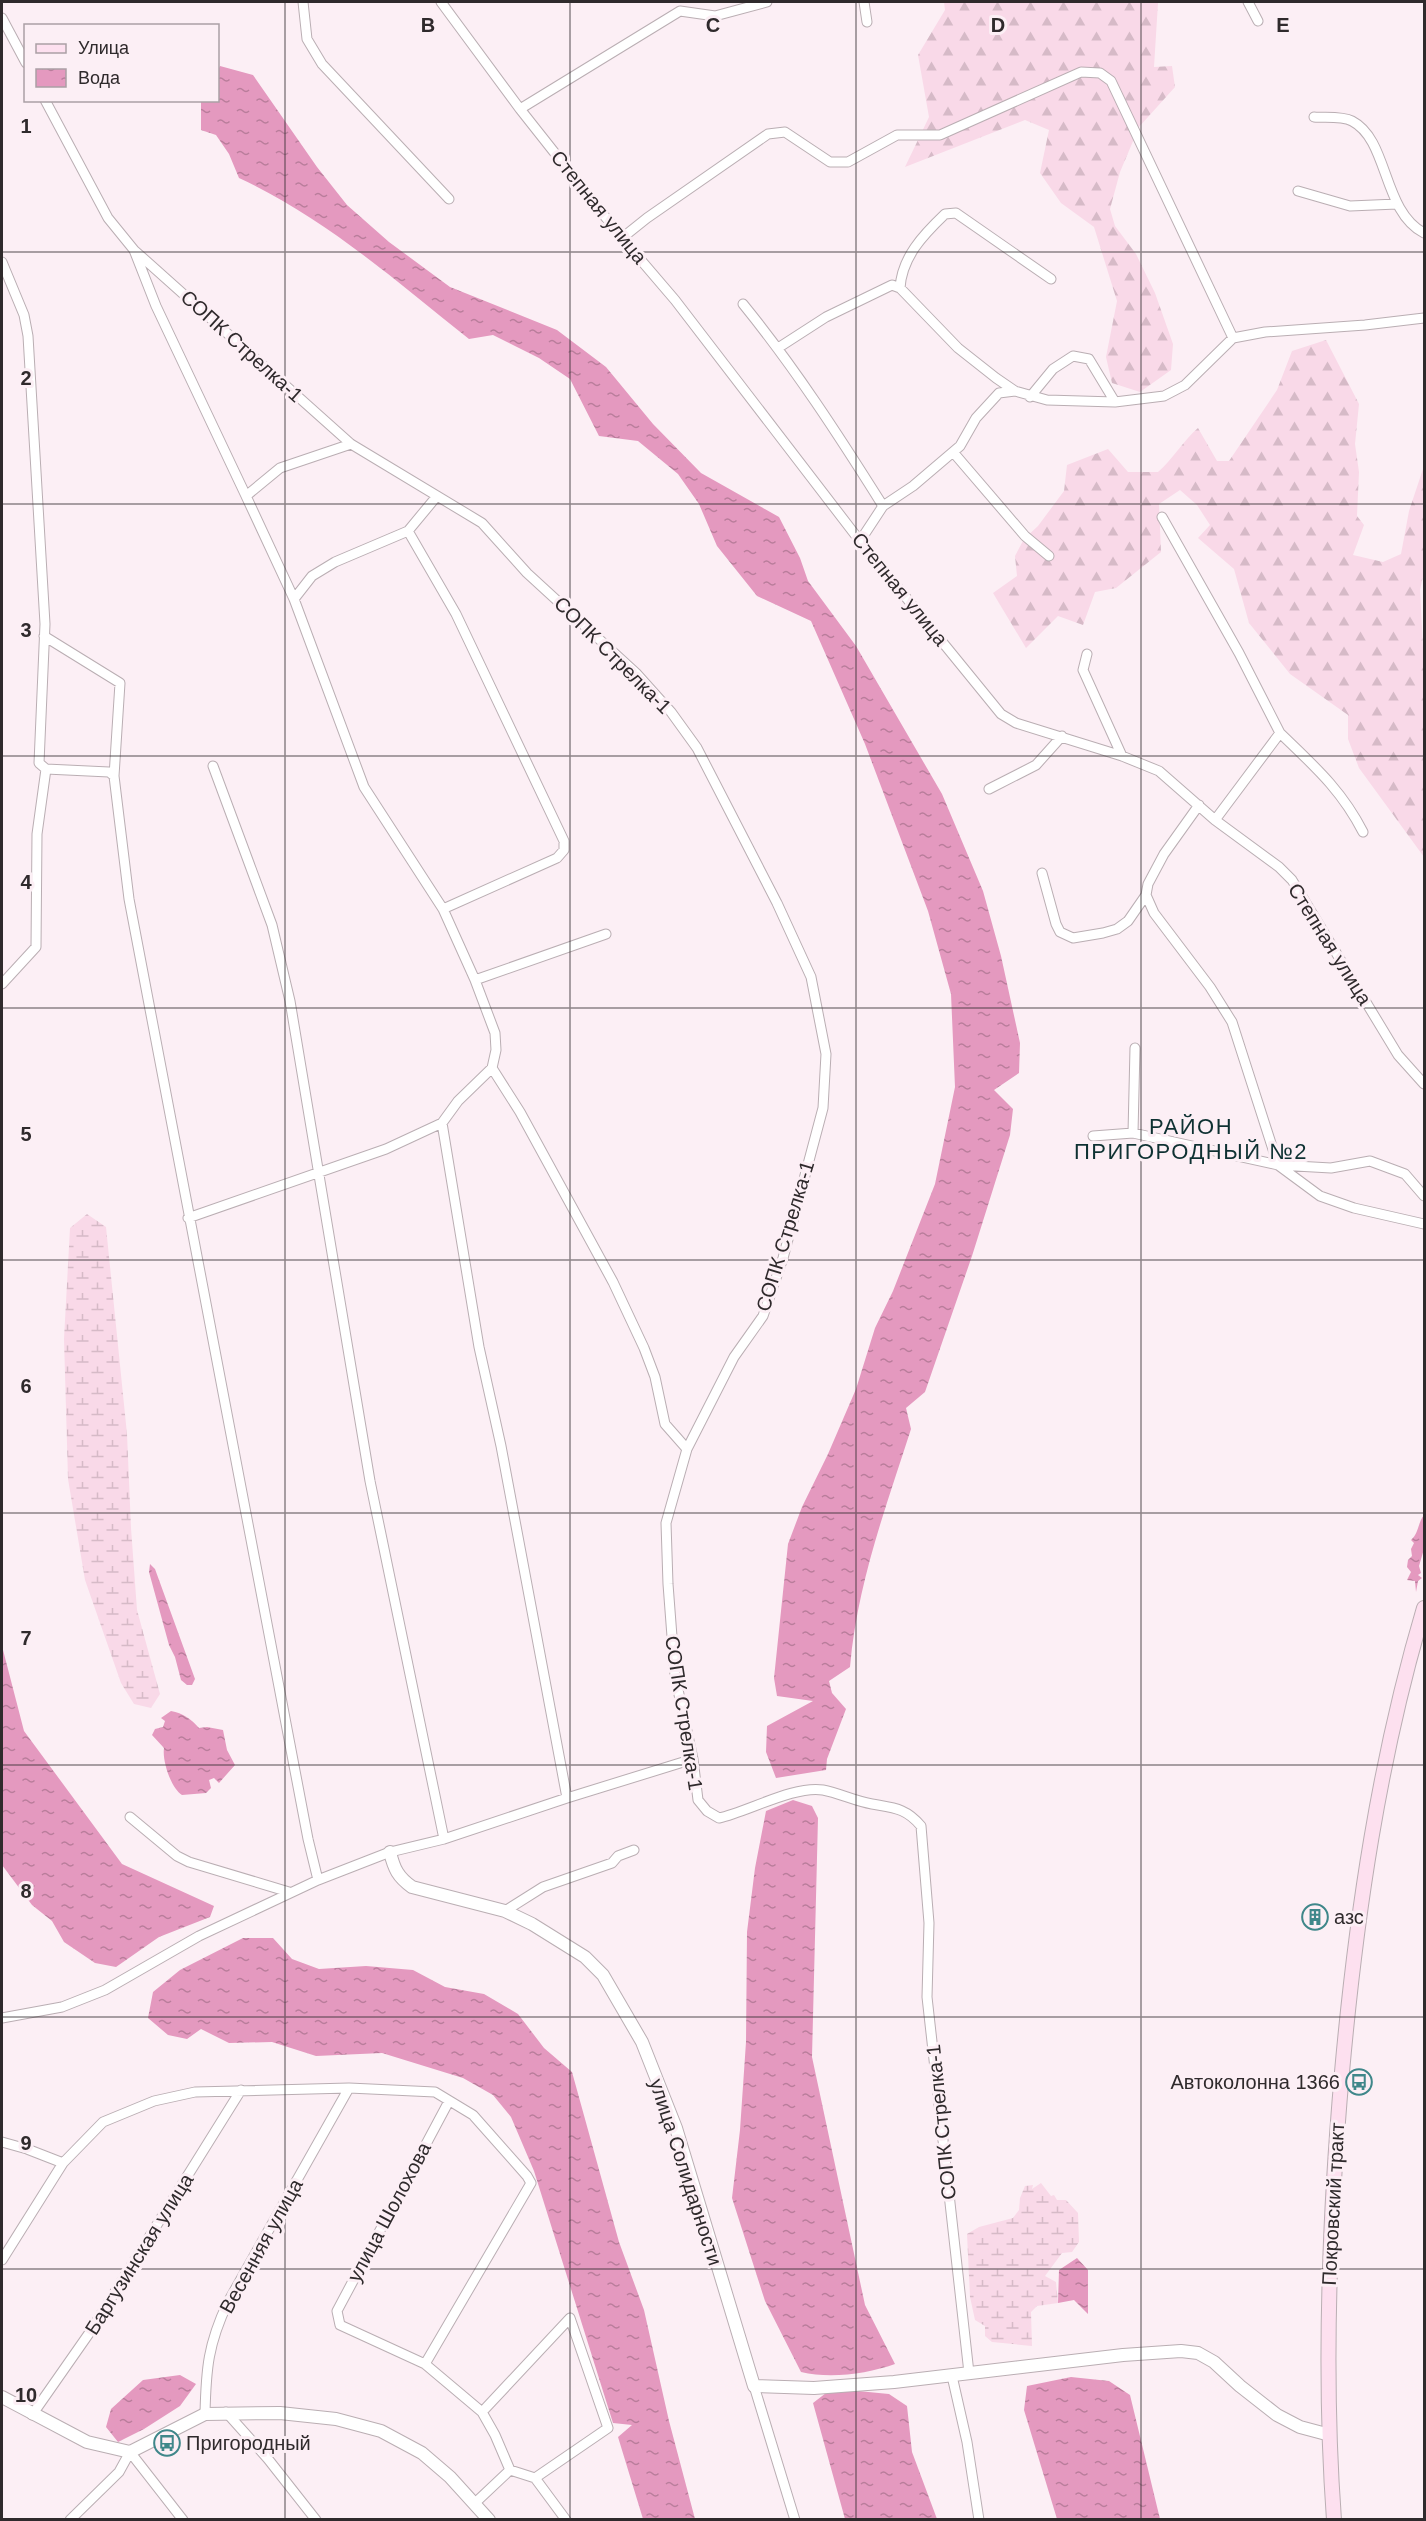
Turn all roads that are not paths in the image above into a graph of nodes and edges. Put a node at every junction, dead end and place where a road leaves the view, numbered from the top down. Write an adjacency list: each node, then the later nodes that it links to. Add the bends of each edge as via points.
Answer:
1 (303, 2): 14 (street, via 307,39 322,64)
2 (441, 2): 11 (street, Степная улица)
3 (767, 2): 11 (street, via 715,16 680,11)
4 (864, 2): 8 (street)
5 (1248, 2): 7 (street)
6 (2, 18): 9 (street)
7 (1258, 21)
8 (867, 22)
9 (24, 59)
10 (46, 102): 18 (street, via 108,218)
11 (520, 109): 17 (street, Степная улица)
12 (1314, 117): 15 (street, via 1350,120 1362,129)
13 (1298, 191): 15 (street, via 1350,206)
14 (449, 199)
15 (1397, 204): 16 (street, via 1406,219)
16 (1425, 233)
17 (622, 238): 24 (street, via 768,134 785,132 830,162 849,162 897,135 940,135 1081,72 1100,73 1111,81); 36 (street, Степная улица, via 675,300)
18 (134, 250): 29 (street, СОПК Стрелка-1); 31 (street, via 156,306)
19 (2, 262): 39 (street, via 24,315 28,336)
20 (1051, 279): 21 (street, via 956,213 945,214 919,240 907,260)
21 (900, 288): 25 (street, via 892,285 861,298); 26 (street, via 958,348)
22 (743, 304): 25 (street)
23 (1425, 318): 24 (street)
24 (1233, 338): 28 (street, via 1185,384 1164,396)
25 (778, 348): 33 (street)
26 (1015, 391): 27 (street); 30 (street, via 999,393)
27 (1030, 397): 28 (street); 28 (street, via 1053,369 1073,356 1089,359)
28 (1115, 402)
29 (351, 444): 31 (street, via 280,468); 32 (street, СОПК Стрелка-1)
30 (953, 452): 33 (street); 37 (street, via 1025,536)
31 (246, 496): 38 (street)
32 (437, 496): 35 (street); 68 (street, СОПК Стрелка-1, via 482,523 527,573 602,640 671,712 697,748 811,977 826,1054 823,1108 783,1258 763,1316 734,1357)
33 (883, 506): 36 (street)
34 (1162, 517): 41 (street)
35 (408, 531): 38 (street, via 335,562 312,576); 53 (street, via 456,614 564,841 558,858)
36 (860, 541): 42 (street, Степная улица, via 1001,714 1016,723)
37 (1049, 556)
38 (294, 599): 53 (street, via 364,786)
39 (44, 636): 45 (street, via 39,763); 46 (street, via 120,682)
40 (1086, 654): 43 (street, via 1083,670)
41 (1280, 733): 49 (street); 50 (street, via 1349,805)
42 (1062, 736): 43 (street, Степная улица); 47 (street, via 1036,765)
43 (1122, 756): 48 (street, Степная улица, via 1159,771)
44 (213, 766): 64 (street, via 278,946)
45 (46, 769): 46 (street, via 109,772); 56 (street, via 38,834 36,947)
46 (114, 776): 66 (street, via 129,899)
47 (989, 789)
48 (1199, 805): 49 (street, Степная улица); 52 (street, via 1164,854)
49 (1215, 820): 59 (street, Степная улица, via 1292,880 1398,1055)
50 (1363, 832)
51 (1042, 873): 52 (street, via 1056,924 1060,932 1072,938 1117,929 1137,912)
52 (1146, 895): 63 (street, via 1154,913 1232,1022)
53 (443, 909): 55 (street)
54 (606, 934): 55 (street)
55 (475, 980): 58 (street, via 495,1033)
56 (2, 984)
57 (1135, 1048): 61 (street)
58 (492, 1068): 60 (street); 68 (street, via 614,1281 655,1377 665,1424)
59 (1425, 1084)
60 (442, 1123): 64 (street, via 386,1149); 71 (street, via 479,1347)
61 (1133, 1133): 62 (street); 63 (street)
62 (1093, 1136)
63 (1278, 1165): 65 (street, via 1330,1168 1370,1161 1405,1174); 67 (street, via 1320,1196)
64 (319, 1172): 66 (street); 73 (street, via 370,1481)
65 (1425, 1196)
66 (188, 1218): 76 (street)
67 (1425, 1224)
68 (687, 1449): 70 (street, СОПК Стрелка-1, via 666,1523 675,1676)
69 (1425, 1608): 96 (main road, Покровский тракт, via 1385,1766 1354,1956 1332,2188)
70 (693, 1759): 71 (street); 88 (street, СОПК Стрелка-1, via 698,1800 719,1818 791,1794 821,1789 894,1807 912,1814 921,1826 929,1923 927,1997)
71 (567, 1798): 73 (street)
72 (130, 1818): 77 (street, via 189,1862)
73 (444, 1839): 75 (street)
74 (634, 1850): 78 (street, via 612,1863 543,1887)
75 (390, 1852): 76 (street); 78 (street, улица Солидарности, via 400,1879 412,1887)
76 (318, 1880): 77 (street)
77 (289, 1892): 79 (street, via 200,1936 105,1990 62,2007)
78 (505, 1911): 90 (street, улица Солидарности, via 585,1957 603,1975 642,2042 676,2128)
79 (2, 2018)
80 (349, 2088): 81 (street); 82 (street, via 435,2092); 94 (street, Весенняя улица, via 215,2331 207,2366)
81 (241, 2090): 84 (street, via 195,2092 154,2102 103,2122); 95 (street, Баргузинская улица, via 90,2332)
82 (449, 2101): 87 (street, via 473,2115 531,2183); 87 (street, улица Шолохова, via 337,2311 340,2325)
83 (2, 2142): 84 (street)
84 (63, 2163): 85 (street)
85 (5, 2245): 86 (street)
86 (2, 2260)
87 (425, 2364): 93 (street)
88 (969, 2373): 89 (street); 96 (street, via 1147,2352 1198,2353 1277,2415)
89 (951, 2376): 90 (street, via 814,2388); 107 (street, via 967,2442)
90 (754, 2386): 106 (street, улица Солидарности)
91 (2, 2397): 95 (street)
92 (226, 2412): 94 (street); 100 (street, via 336,2419 381,2431 422,2453); 103 (street)
93 (482, 2412): 98 (street); 99 (street, via 570,2318 609,2428)
94 (205, 2414): 97 (street)
95 (32, 2415): 97 (street, via 87,2442)
96 (1329, 2435): 108 (main road, Покровский тракт)
97 (129, 2452): 101 (street, via 118,2472); 102 (street)
98 (510, 2470): 99 (street); 100 (street)
99 (535, 2478): 105 (street)
100 (476, 2504): 104 (street)
101 (70, 2520)
102 (183, 2520)
103 (316, 2520)
104 (489, 2520)
105 (566, 2520)
106 (795, 2520)
107 (979, 2520)
108 (1334, 2520)

